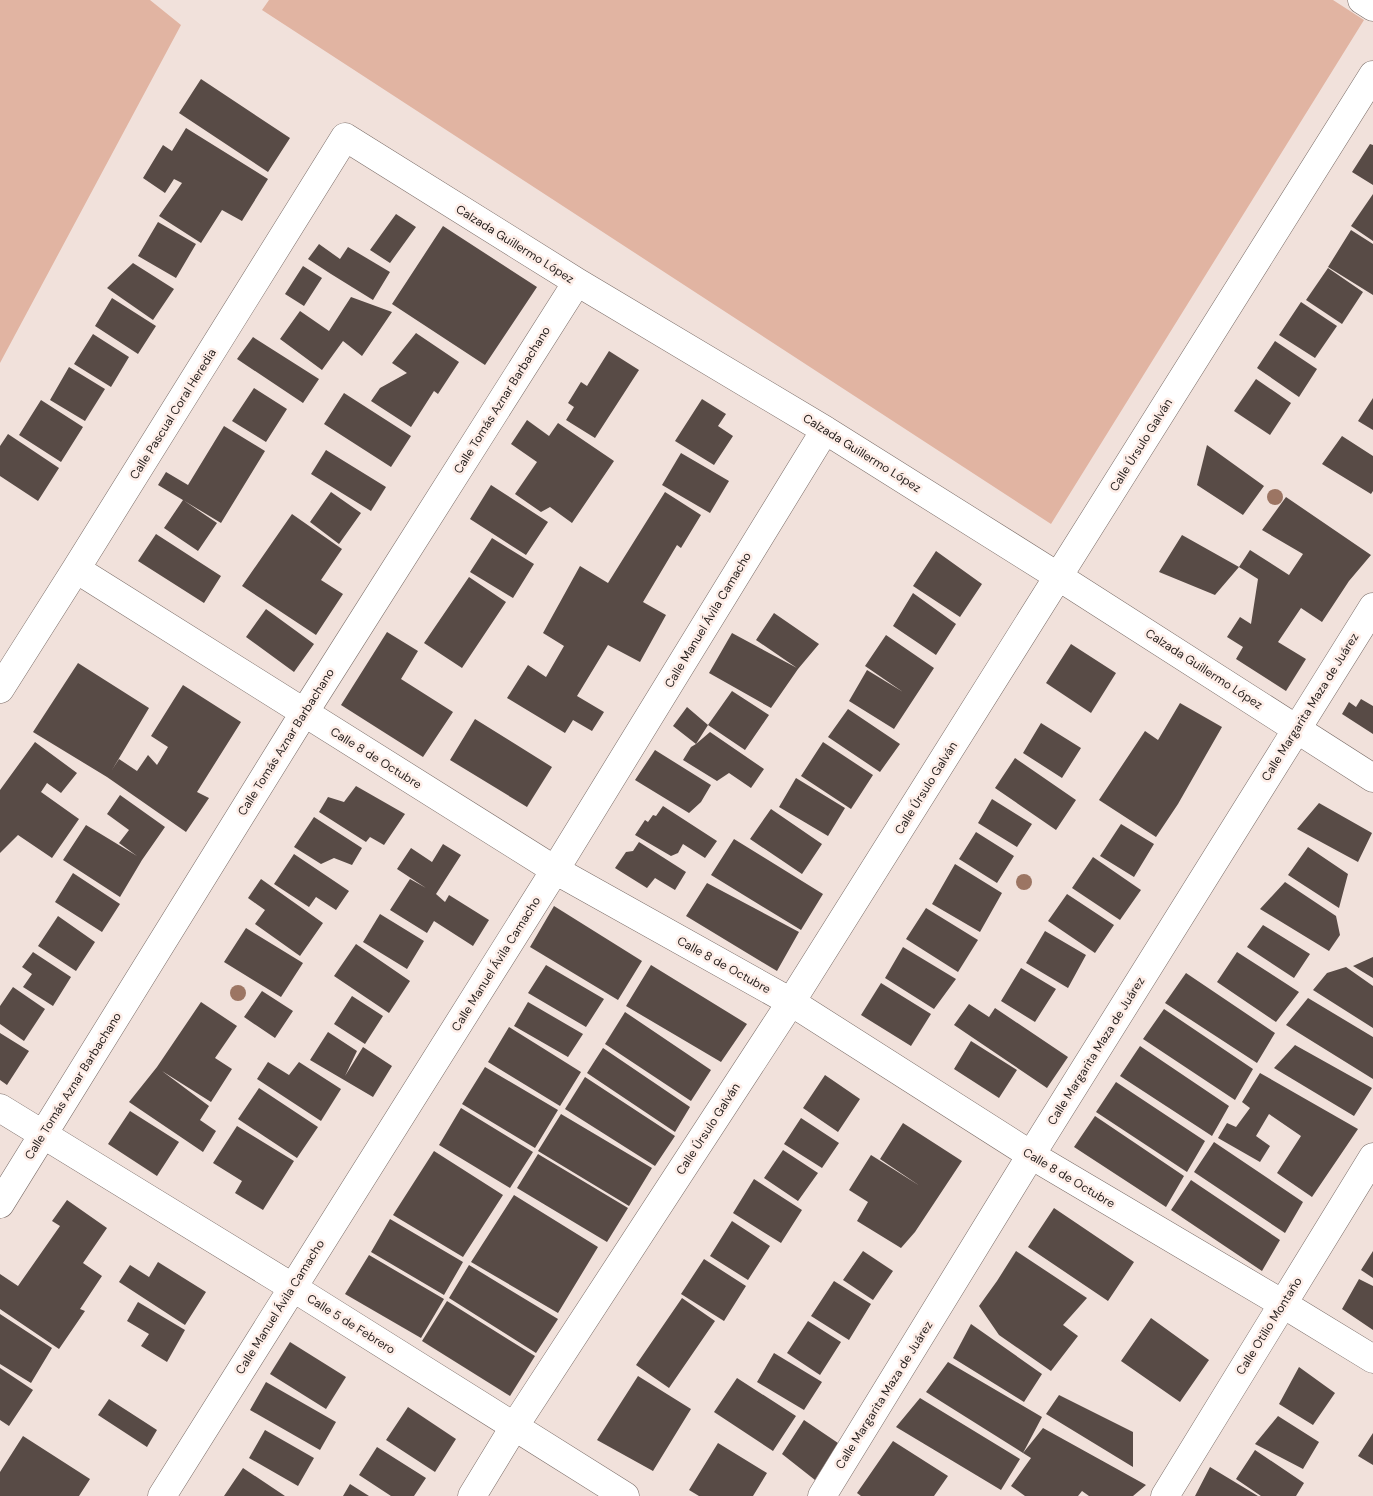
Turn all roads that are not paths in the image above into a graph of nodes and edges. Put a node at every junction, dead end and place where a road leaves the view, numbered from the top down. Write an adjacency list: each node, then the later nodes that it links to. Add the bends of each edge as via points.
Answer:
1 (1362, 0): 2 (street)
2 (1373, 7)
3 (1373, 75): 8 (street, Calle Úrsulo Galván)
4 (345, 137): 5 (street, Calzada Guillermo López); 7 (street, Calle Pascual Coral Heredia)
5 (576, 282): 6 (street, Calzada Guillermo López); 11 (street, Calle Tomás Aznar Barbachano)
6 (824, 430): 8 (street, Calzada Guillermo López); 14 (street, Calle Manuel Ávila Camacho)
7 (76, 569): 10 (street, Calle Pascual Coral Heredia); 11 (street, Calle 8 de Octubre)
8 (1059, 576): 12 (street, Calzada Guillermo López); 15 (street, Calle Úrsulo Galván)
9 (1373, 607): 12 (street, Calle Margarita Maza de Juárez)
10 (0, 689)
11 (304, 713): 14 (street, Calle 8 de Octubre); 17 (street, Calle Tomás Aznar Barbachano)
12 (1297, 729): 13 (street, Calzada Guillermo López); 18 (street, Calle Margarita Maza de Juárez)
13 (1373, 778)
14 (555, 870): 15 (street, Calle 8 de Octubre); 21 (street, Calle Manuel Ávila Camacho)
15 (791, 1002): 18 (street, Calle 8 de Octubre); 24 (street, Calle Úrsulo Galván)
16 (0, 1108): 17 (street, Calle 5 de Febrero)
17 (43, 1134): 20 (street, Calle Tomás Aznar Barbachano); 21 (street, Calle 5 de Febrero)
18 (1031, 1156): 22 (street, Calle 8 de Octubre); 28 (street, Calle Margarita Maza de Juárez)
19 (1373, 1157): 22 (street, Calle Otilio Montaño)
20 (0, 1204)
21 (292, 1287): 24 (street, Calle 5 de Febrero); 25 (street, Calle Manuel Ávila Camacho)
22 (1283, 1304): 23 (street, Calle 8 de Octubre); 29 (street, Calle Otilio Montaño)
23 (1373, 1359)
24 (514, 1427): 26 (street, Calle Úrsulo Galván); 27 (street, Calle 5 de Febrero)
25 (162, 1496)
26 (472, 1496)
27 (625, 1496)
28 (822, 1496)
29 (1165, 1496)

